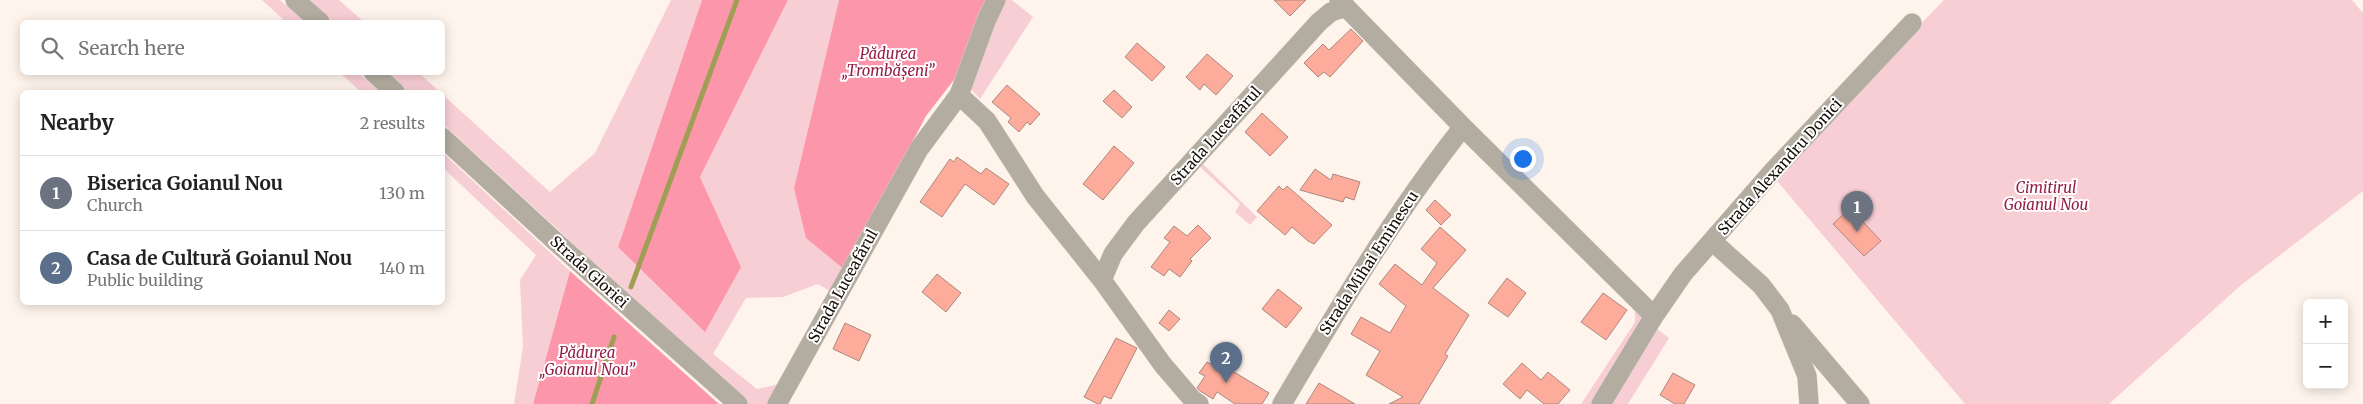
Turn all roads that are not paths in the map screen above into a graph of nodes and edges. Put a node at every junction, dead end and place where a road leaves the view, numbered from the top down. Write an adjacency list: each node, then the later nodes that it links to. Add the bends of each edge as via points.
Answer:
1 (296, 0): 4 (street)
2 (996, 0): 8 (street, Strada Luceafărul)
3 (1343, 3): 9 (street, Strada Luceafărul); 12 (street, Strada Luceafărul, via 1319,22 1136,223 1113,254)
4 (318, 20)
5 (1912, 23): 11 (street, Strada Alexandru Donici)
6 (376, 75): 7 (street)
7 (393, 90)
8 (959, 94): 12 (street, via 987,120 1035,196); 16 (street, Strada Luceafărul, via 920,149)
9 (1462, 127): 14 (street); 18 (street, Strada Mihai Eminescu, via 1384,234)
10 (445, 140): 15 (street, Strada Gloriei)
11 (1712, 241): 13 (street, via 1762,285); 14 (street, Strada Alexandru Donici, via 1683,274)
12 (1102, 280): 17 (street, via 1163,365)
13 (1780, 310): 20 (street, via 1807,376); 21 (street)
14 (1654, 316): 19 (street, Strada Alexandru Donici)
15 (738, 404)
16 (776, 404)
17 (1199, 404)
18 (1282, 404)
19 (1601, 404)
20 (1809, 404)
21 (1860, 404)

